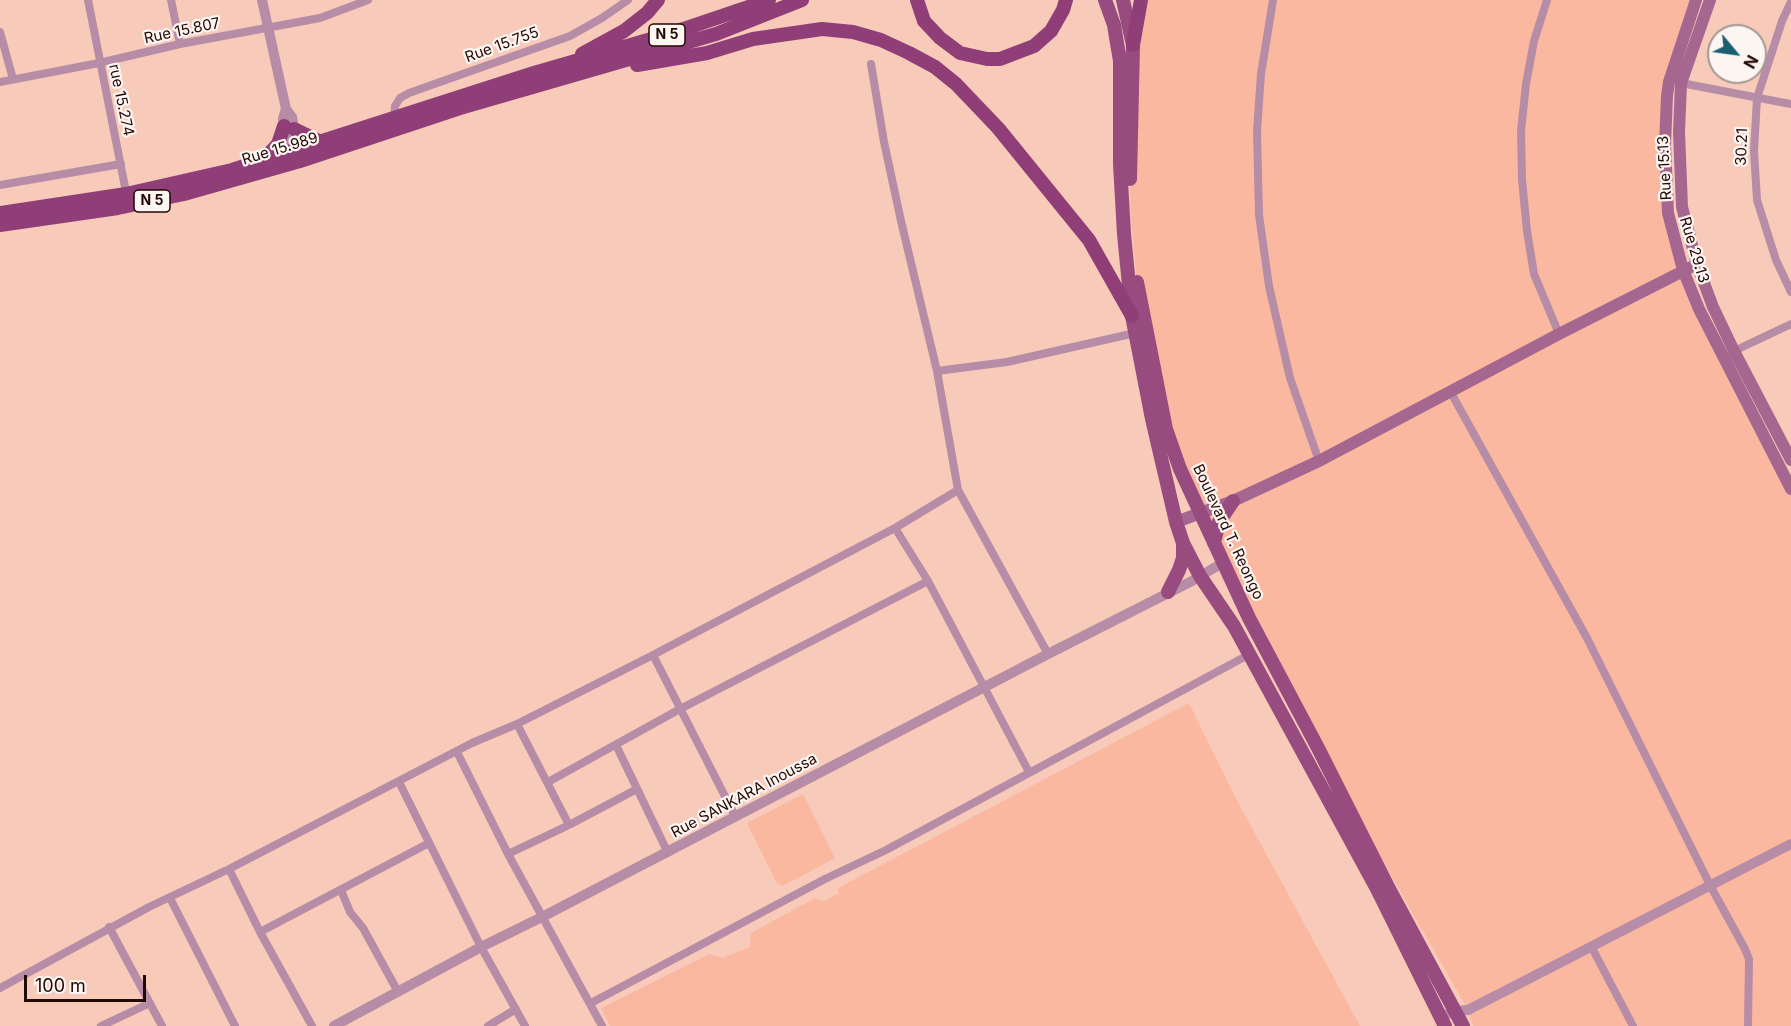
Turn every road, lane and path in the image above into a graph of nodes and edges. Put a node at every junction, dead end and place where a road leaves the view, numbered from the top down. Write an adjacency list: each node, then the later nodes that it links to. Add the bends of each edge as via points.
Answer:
1 (88, 0): 23 (street, rue 15.274)
2 (171, 0): 21 (street)
3 (262, 0): 19 (street)
4 (368, 0): 19 (street, Rue 15.807, via 320,18)
5 (628, 0): 31 (street, Rue 15.755, via 570,36 409,93 395,106)
6 (658, 0): 25 (highway, via 624,31)
7 (770, 0): 25 (highway, N 5)
8 (802, 0): 25 (highway, N 5, via 716,34)
9 (917, 0): 10 (highway, via 924,21 960,53 1000,59 1034,46 1051,31)
10 (1066, 0)
11 (1106, 0): 44 (main road, via 1120,62 1120,164)
12 (1141, 0): 22 (highway)
13 (1273, 0): 52 (street, via 1261,74 1256,145 1259,215 1269,286 1290,378)
14 (1547, 0): 47 (street, via 1526,84 1521,131 1522,180 1534,273)
15 (1696, 0): 42 (main road, Rue 29.13, via 1669,82 1666,111 1668,213)
16 (1710, 0): 28 (main road, Rue 15.13)
17 (1791, 2): 29 (street, 30.21 / 30.21)
18 (1124, 3): 22 (main road, Boulevard T. Reongo)
19 (268, 27): 21 (street, Rue 15.807); 32 (street, via 286,110 292,117)
20 (0, 32): 26 (street)
21 (180, 44): 23 (street, Rue 15.807)
22 (1133, 45): 56 (main road, Boulevard T. Reongo, via 1129,168 1137,283 1166,429)
23 (99, 63): 26 (street, Rue 15.807); 36 (street, rue 15.274)
24 (871, 64): 49 (street, via 901,221)
25 (564, 71): 31 (highway, N 5); 34 (highway, Rue 15.989 / N 5, via 451,111); 44 (highway, via 707,53 792,32 832,30 880,40 935,67 998,128 1089,240)
26 (14, 79): 27 (street, Rue 15.807)
27 (0, 82)
28 (1681, 84): 29 (street); 41 (main road, Rue 15.13, via 1678,132 1682,207)
29 (1757, 98): 30 (street); 43 (street, 30.21 / 30.21, via 1757,200 1776,261)
30 (1791, 104)
31 (394, 118): 33 (highway, N 5)
32 (289, 128): 33 (highway); 34 (street); 35 (highway)
33 (321, 142): 34 (highway, N 5)
34 (294, 157): 35 (highway, N 5); 38 (highway, Rue 15.989 / N 5, via 184,194)
35 (262, 161): 38 (highway, N 5)
36 (120, 164): 37 (street); 38 (street, rue 15.274)
37 (0, 185)
38 (127, 200): 39 (highway, N 5); 40 (highway, Rue 15.989 / N 5)
39 (0, 213)
40 (0, 225)
41 (1697, 264): 42 (main road); 48 (main road, Rue 15.13)
42 (1683, 270): 47 (main road); 53 (main road, Rue 29.13, via 1698,309)
43 (1791, 292)
44 (1132, 316): 46 (main road)
45 (1791, 324): 48 (street)
46 (1135, 333): 49 (street, via 1007,362); 57 (main road)
47 (1559, 334): 50 (main road)
48 (1734, 351): 51 (main road, Rue 15.13)
49 (937, 371): 54 (street)
50 (1450, 391): 52 (main road); 84 (street, via 1587,638)
51 (1791, 460)
52 (1319, 461): 55 (main road)
53 (1791, 489)
54 (957, 490): 58 (street); 65 (street)
55 (1233, 501): 56 (main road); 60 (main road, via 1219,522)
56 (1200, 512): 57 (main road); 60 (main road, Boulevard T. Reongo)
57 (1176, 522): 59 (main road)
58 (895, 528): 63 (street); 67 (street)
59 (1183, 543): 62 (main road); 64 (main road, via 1183,558)
60 (1214, 543): 61 (main road, Boulevard T. Reongo)
61 (1224, 562): 62 (street, Rue SANKARA Inoussa); 97 (main road, Boulevard T. Reongo)
62 (1200, 576): 64 (street, Rue SANKARA Inoussa); 66 (main road)
63 (928, 581): 68 (street); 69 (street)
64 (1168, 592): 65 (street, Rue SANKARA Inoussa)
65 (1048, 654): 68 (street, Rue SANKARA Inoussa)
66 (1250, 654): 73 (street); 97 (main road, via 1377,889)
67 (653, 655): 69 (street); 70 (street)
68 (985, 687): 73 (street); 77 (street, Rue SANKARA Inoussa)
69 (680, 709): 71 (street); 77 (street)
70 (518, 724): 72 (street); 75 (street)
71 (616, 745): 75 (street); 76 (street)
72 (457, 752): 74 (street); 82 (street)
73 (1029, 772): 95 (street)
74 (399, 782): 79 (street); 83 (street)
75 (548, 782): 78 (street)
76 (638, 789): 78 (street); 81 (street)
77 (735, 816): 81 (street, Rue SANKARA Inoussa)
78 (569, 825): 82 (street)
79 (429, 843): 85 (street); 91 (street)
80 (1791, 844): 84 (street)
81 (668, 853): 87 (street, Rue SANKARA Inoussa)
82 (508, 854): 87 (street)
83 (229, 869): 86 (street); 89 (street)
84 (1711, 887): 90 (street); 107 (street, via 1749,959)
85 (341, 890): 89 (street); 93 (street)
86 (170, 898): 88 (street); 100 (street)
87 (542, 917): 91 (street, Rue SANKARA Inoussa); 95 (street)
88 (110, 927): 92 (street); 94 (street)
89 (260, 932): 101 (street)
90 (1591, 946): 97 (street); 106 (street)
91 (481, 947): 93 (street, Rue SANKARA Inoussa); 96 (street)
92 (0, 988)
93 (397, 990): 102 (street, Rue SANKARA Inoussa)
94 (150, 1003): 98 (street); 99 (street)
95 (591, 1003): 105 (street)
96 (516, 1009): 103 (street); 104 (street)
97 (1454, 1019)
98 (101, 1026)
99 (162, 1026)
100 (235, 1026)
101 (312, 1026)
102 (334, 1026)
103 (488, 1026)
104 (525, 1026)
105 (602, 1026)
106 (1633, 1026)
107 (1748, 1026)

